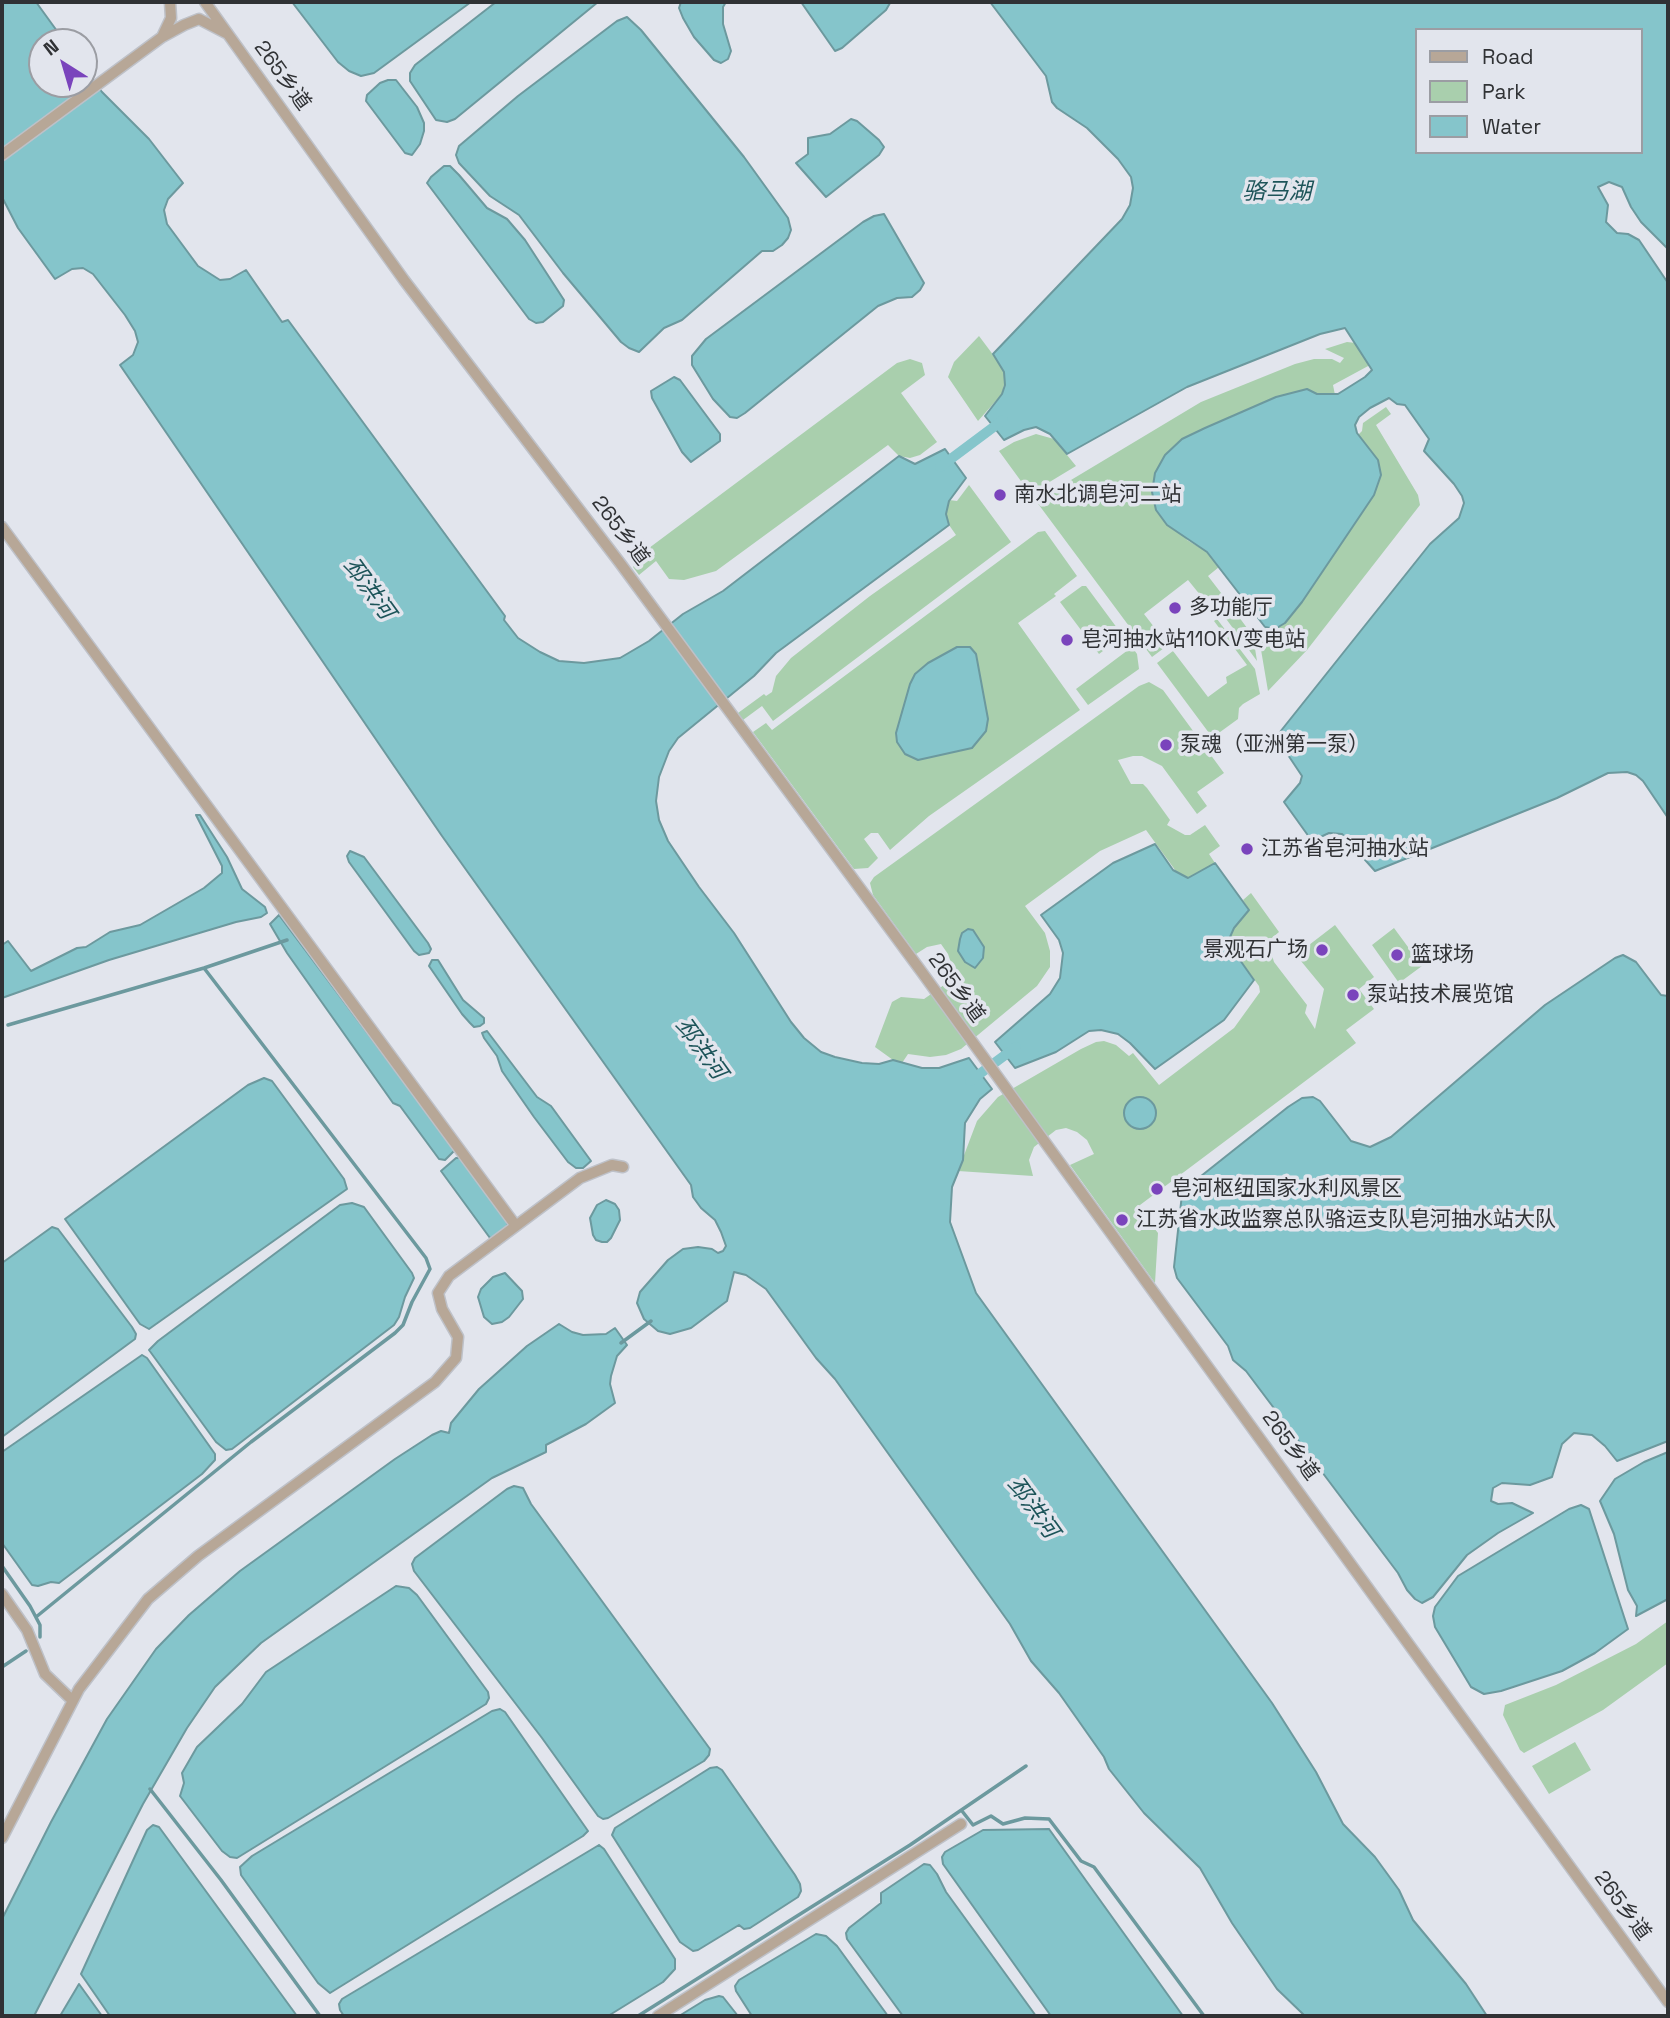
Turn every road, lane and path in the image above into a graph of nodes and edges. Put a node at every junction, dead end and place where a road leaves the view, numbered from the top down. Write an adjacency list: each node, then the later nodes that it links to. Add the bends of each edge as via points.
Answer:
1 (170, 2): 4 (street, via 171,18)
2 (205, 2): 3 (street, 265乡道)
3 (229, 35): 4 (street, via 199,19); 13 (street, 265乡道, via 404,280 635,583 920,971)
4 (162, 37): 5 (street)
5 (2, 155)
6 (2, 527): 8 (street)
7 (623, 1167): 8 (street, via 612,1165 580,1178)
8 (516, 1226): 10 (street, via 449,1276 439,1293 442,1309 458,1337 456,1358 435,1382 198,1556 148,1599)
9 (2, 1594): 10 (street, via 27,1630 45,1674)
10 (72, 1700): 12 (street)
11 (961, 1824): 14 (street)
12 (2, 1838)
13 (1668, 2003)
14 (657, 2016)

